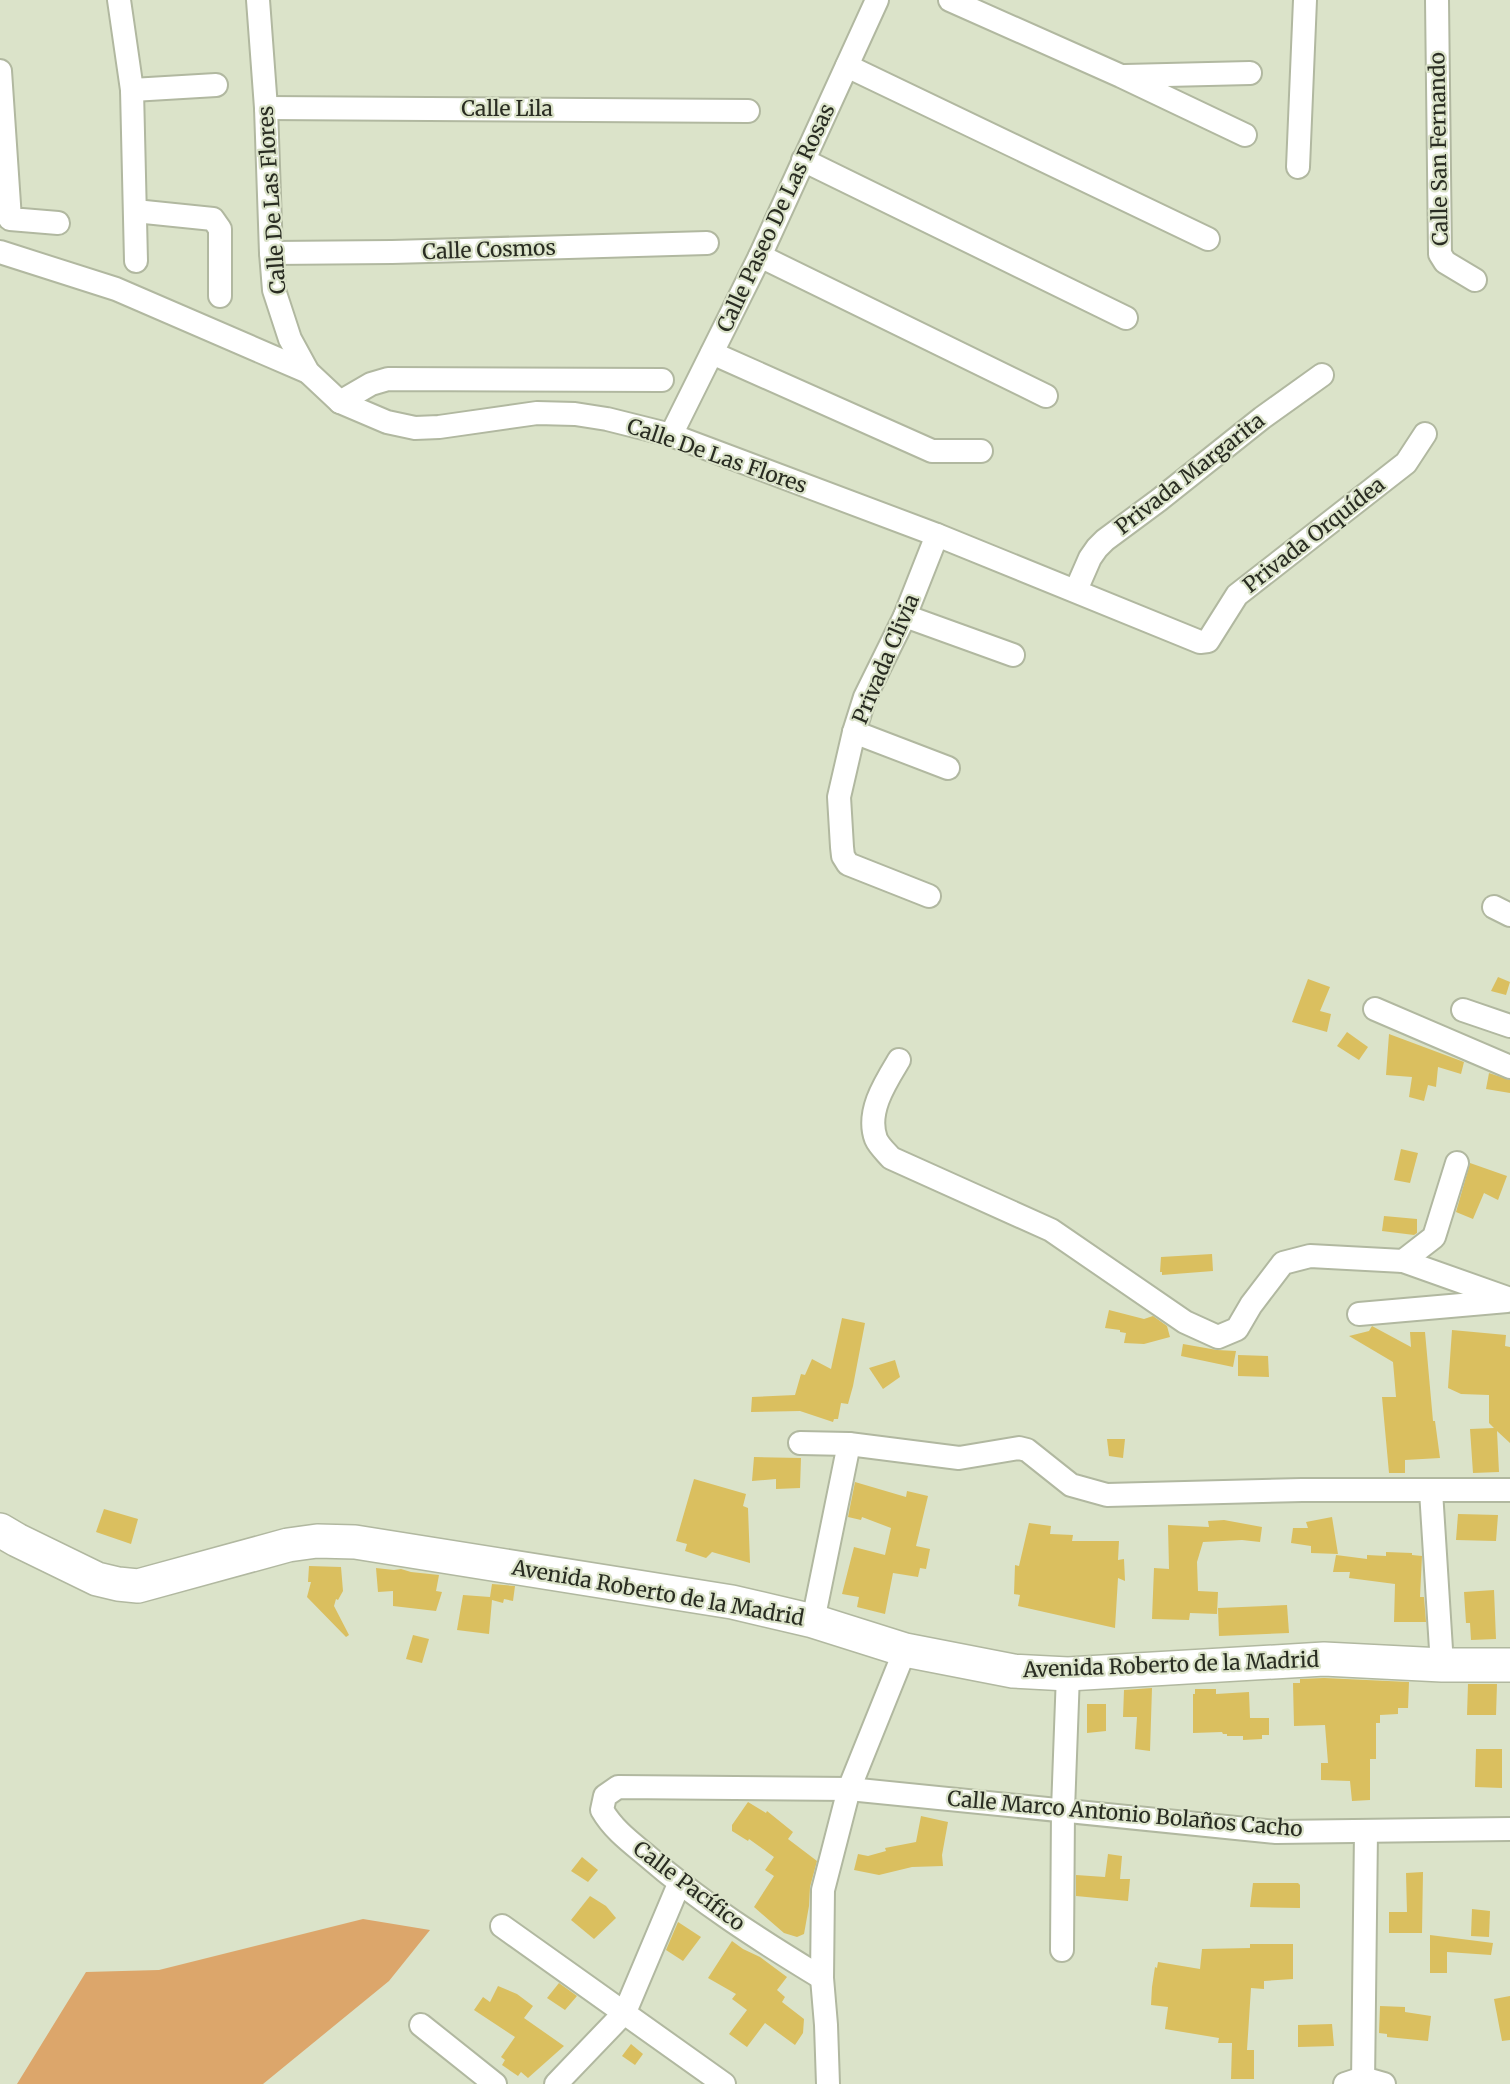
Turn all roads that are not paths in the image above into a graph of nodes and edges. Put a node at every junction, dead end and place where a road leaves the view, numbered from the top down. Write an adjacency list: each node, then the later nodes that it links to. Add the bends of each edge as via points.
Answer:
1 (119, 0): 12 (street)
2 (258, 0): 13 (street, Calle De Las Flores)
3 (877, 0): 7 (street, Calle Paseo De Las Rosas)
4 (950, 0): 10 (street)
5 (1305, 0): 17 (street)
6 (1437, 0): 26 (street, Calle San Fernando, via 1440,254 1445,262)
7 (847, 66): 16 (street, Calle Paseo De Las Rosas); 20 (street)
8 (0, 71): 19 (street, via 10,219)
9 (1250, 73): 10 (street)
10 (1121, 76): 15 (street)
11 (216, 85): 12 (street)
12 (132, 90): 18 (street)
13 (266, 108): 14 (street, Calle Lila); 23 (street, Calle De Las Flores)
14 (748, 111)
15 (1245, 135)
16 (803, 160): 24 (street, Calle Paseo De Las Rosas); 28 (street)
17 (1298, 167)
18 (135, 211): 25 (street); 27 (street, via 213,219 217,223)
19 (58, 223)
20 (1208, 239)
21 (708, 243): 23 (street, Calle Cosmos)
22 (0, 252): 30 (street, via 116,289)
23 (271, 253): 30 (street, Calle De Las Flores, via 274,290 282,319)
24 (760, 256): 29 (street, Calle Paseo De Las Rosas); 33 (street)
25 (136, 261)
26 (1475, 280)
27 (220, 296)
28 (1126, 318)
29 (712, 353): 36 (street, Calle Paseo De Las Rosas); 37 (street, via 932,451)
30 (308, 372): 34 (street, Calle De Las Flores)
31 (1323, 375): 39 (street, Privada Margarita, via 1105,540 1090,558)
32 (662, 380): 34 (street, via 388,379 358,390)
33 (1046, 396)
34 (340, 402): 36 (street, Calle De Las Flores, via 387,422 416,428 537,413 574,414)
35 (1425, 434): 41 (street, Privada Orquídea, via 1406,463 1237,595)
36 (671, 435): 38 (street, Calle De Las Flores)
37 (981, 451)
38 (937, 535): 39 (street, Calle De Las Flores); 40 (street, Privada Clivia)
39 (1076, 591): 41 (street, Calle De Las Flores, via 1200,642)
40 (905, 616): 42 (street); 43 (street, Privada Clivia, via 866,697)
41 (1208, 641)
42 (1013, 655)
43 (854, 732): 44 (street); 45 (street, Privada Clivia, via 839,797 843,856 848,864)
44 (948, 768)
45 (929, 896)
46 (1375, 1009): 50 (street)
47 (1462, 1010): 48 (street)
48 (1510, 1026)
49 (899, 1060): 52 (street, via 881,1090 872,1123 877,1142 891,1158 1051,1230 1185,1323 1218,1337 1237,1329 1283,1263 1310,1256)
50 (1510, 1067)
51 (1457, 1163): 52 (street, via 1434,1237)
52 (1403, 1261): 53 (street)
53 (1510, 1300): 54 (street)
54 (1359, 1314)
55 (800, 1443): 56 (street)
56 (849, 1444): 58 (street, via 959,1458 1019,1448 1028,1450 1071,1485 1107,1495); 60 (street)
57 (1510, 1490): 58 (street)
58 (1431, 1491): 62 (street)
59 (0, 1530): 60 (main road, Avenida Roberto de la Madrid, via 97,1579 118,1584 138,1586 288,1545 355,1542 732,1602)
60 (813, 1621): 61 (main road, Avenida Roberto de la Madrid)
61 (905, 1650): 64 (main road, Avenida Roberto de la Madrid, via 1013,1671); 65 (street)
62 (1442, 1665): 63 (main road, Avenida Roberto de la Madrid); 64 (main road, Avenida Roberto de la Madrid, via 1324,1659)
63 (1510, 1665)
64 (1068, 1674): 66 (street)
65 (849, 1789): 66 (street, Calle Marco Antonio Bolaños Cacho); 69 (street, Calle Pacífico, via 618,1787 605,1796 602,1810 610,1825); 72 (street, via 823,1890)
66 (1063, 1810): 68 (street, Calle Marco Antonio Bolaños Cacho, via 1276,1832); 71 (street)
67 (1510, 1829): 68 (street, Calle Marco Antonio Bolaños Cacho)
68 (1366, 1831): 75 (street)
69 (679, 1884): 72 (street, Calle Pacífico); 73 (street)
70 (502, 1926): 73 (street)
71 (1062, 1950)
72 (822, 1978): 79 (street)
73 (625, 2012): 77 (street); 78 (street)
74 (421, 2025): 76 (street)
75 (1364, 2083)
76 (495, 2084)
77 (556, 2084)
78 (724, 2084)
79 (828, 2084)

